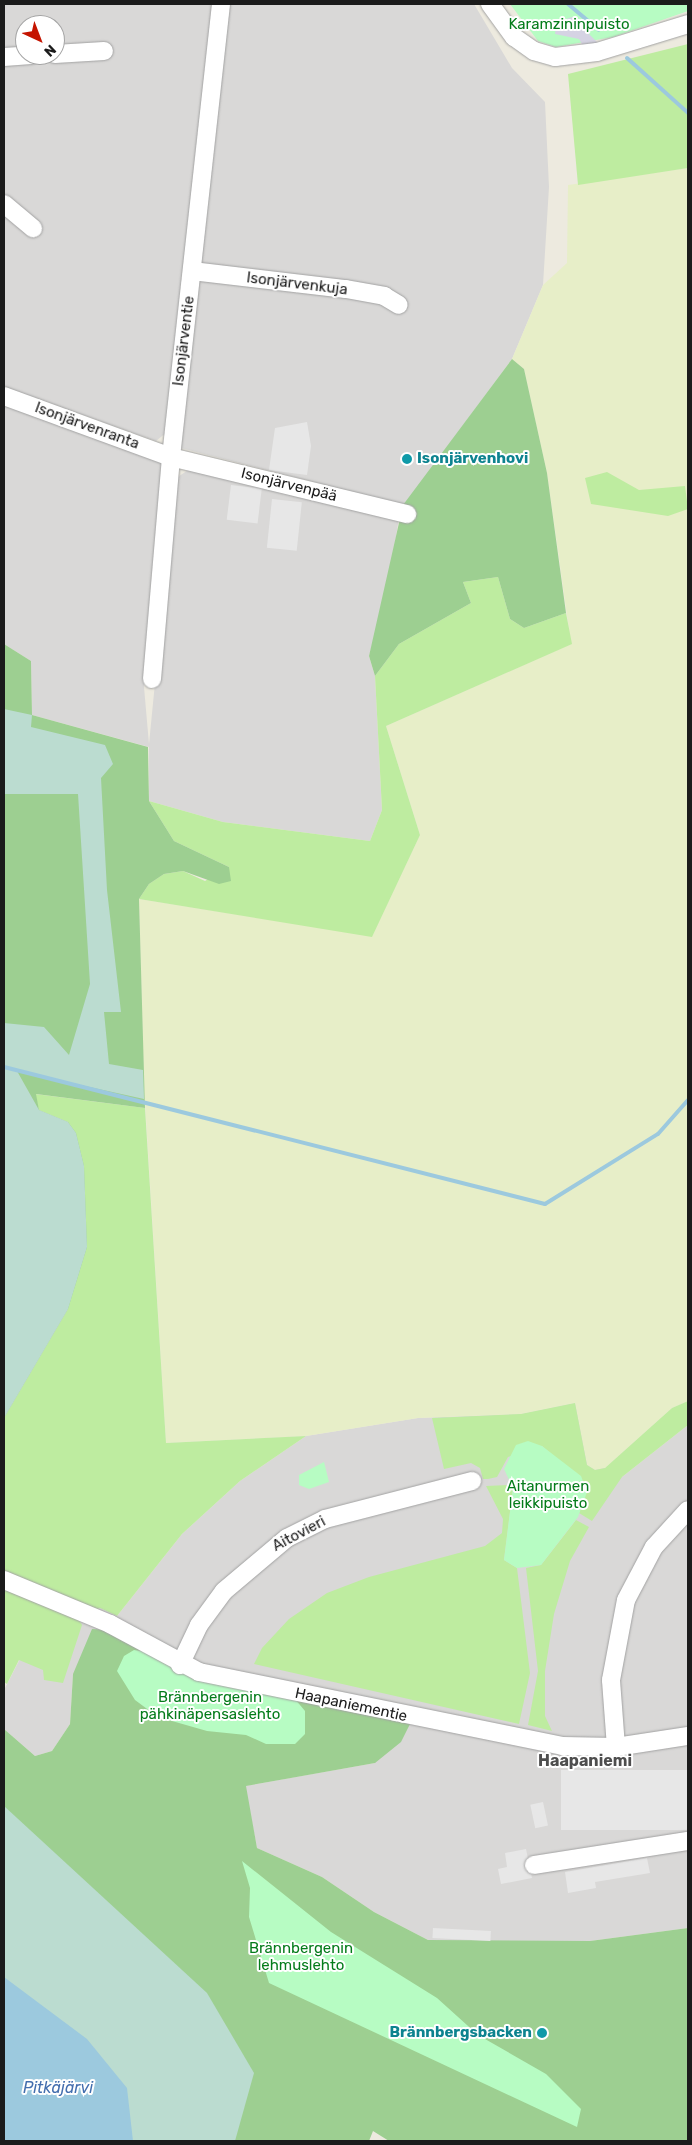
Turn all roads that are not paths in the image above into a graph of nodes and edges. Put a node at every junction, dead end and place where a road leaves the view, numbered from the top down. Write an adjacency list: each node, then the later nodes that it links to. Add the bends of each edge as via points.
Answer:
1 (221, 4): 8 (street, Isonjärventie)
2 (490, 4): 3 (street, via 514,37 534,51 555,57 597,52)
3 (688, 26)
4 (104, 51): 5 (street)
5 (65, 53)
6 (4, 204): 7 (street)
7 (33, 228)
8 (192, 271): 9 (street, Isonjärvenkuja, via 346,289 384,296); 11 (street, Isonjärventie)
9 (399, 305)
10 (4, 396): 11 (street, Isonjärvenranta)
11 (171, 457): 12 (street, Isonjärvenpää); 13 (street, Isonjärventie)
12 (407, 514)
13 (152, 679)
14 (472, 1481): 17 (street, Aitovieri, via 352,1511 287,1538 224,1591 199,1625)
15 (688, 1510): 19 (street, via 654,1547 626,1600 611,1680)
16 (4, 1580): 17 (street, Haapaniementie, via 110,1624)
17 (180, 1665): 19 (street, Haapaniementie, via 455,1727 562,1746)
18 (688, 1736): 19 (street, Haapaniementie)
19 (616, 1747)
20 (688, 1841): 21 (street)
21 (534, 1865)

